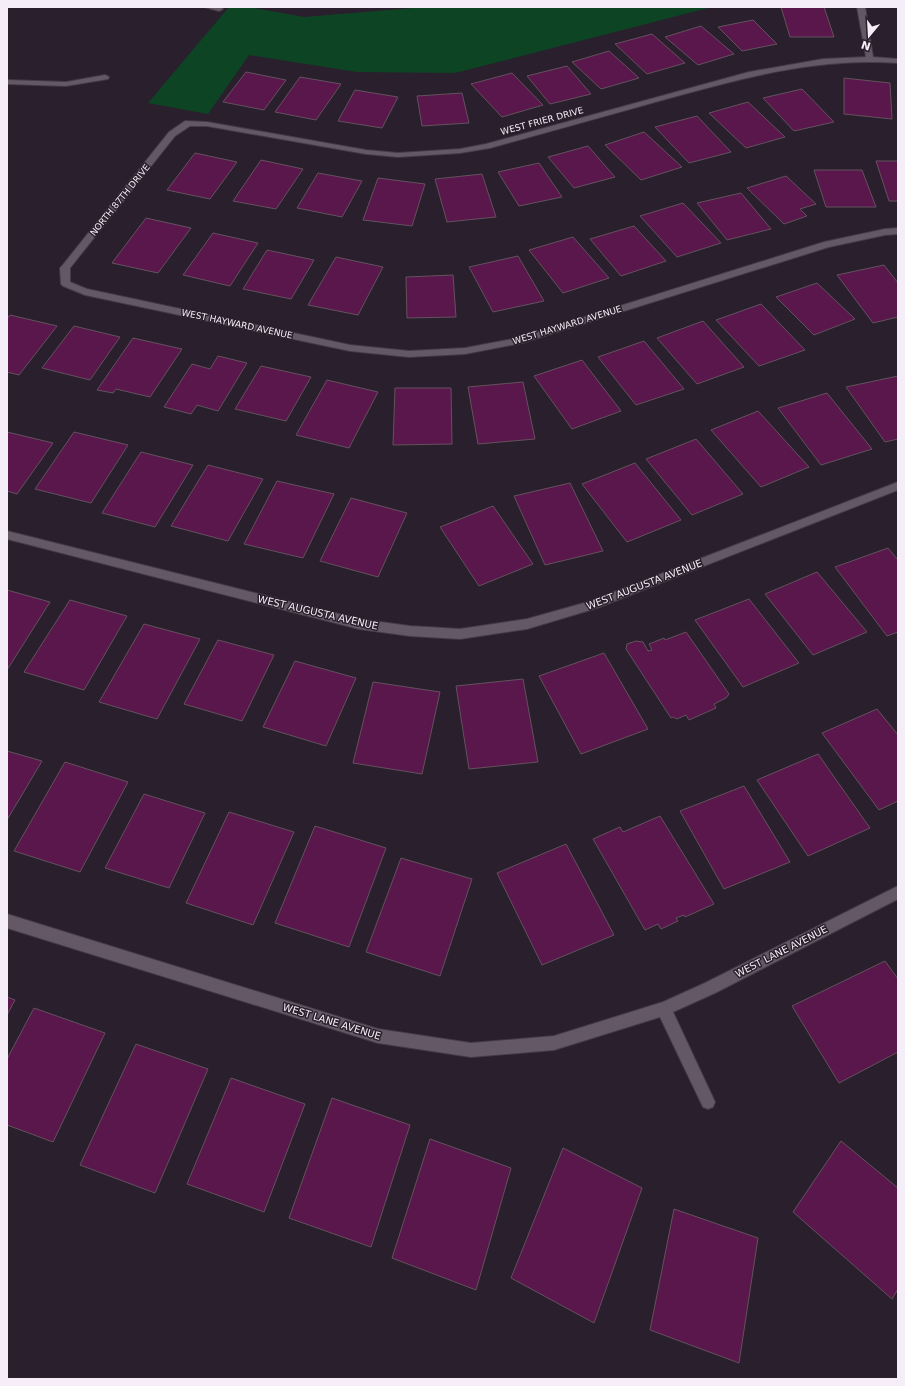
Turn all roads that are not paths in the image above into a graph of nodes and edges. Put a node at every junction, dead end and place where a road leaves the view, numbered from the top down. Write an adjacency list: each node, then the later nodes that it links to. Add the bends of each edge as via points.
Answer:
1 (208, 7): 3 (street)
2 (861, 7): 4 (street)
3 (219, 9)
4 (870, 59): 5 (street, WEST FRIER DRIVE); 8 (street, WEST FRIER DRIVE, via 830,60 749,74 487,146 460,151 398,155 366,152 207,124)
5 (898, 61)
6 (105, 77): 7 (street, via 66,84)
7 (7, 82)
8 (188, 123): 10 (street, NORTH 87TH DRIVE, via 172,134 65,268)
9 (898, 231): 10 (street, WEST HAYWARD AVENUE, via 827,244 519,341 458,351 409,354 350,348 85,292)
10 (66, 284)
11 (898, 486): 12 (street, WEST AUGUSTA AVENUE, via 593,604 527,624 460,634 359,624)
12 (7, 535)
13 (898, 892): 15 (street, WEST LANE AVENUE)
14 (7, 921): 15 (street, WEST LANE AVENUE, via 378,1036 472,1050 554,1043)
15 (664, 1009): 16 (street)
16 (708, 1102)

